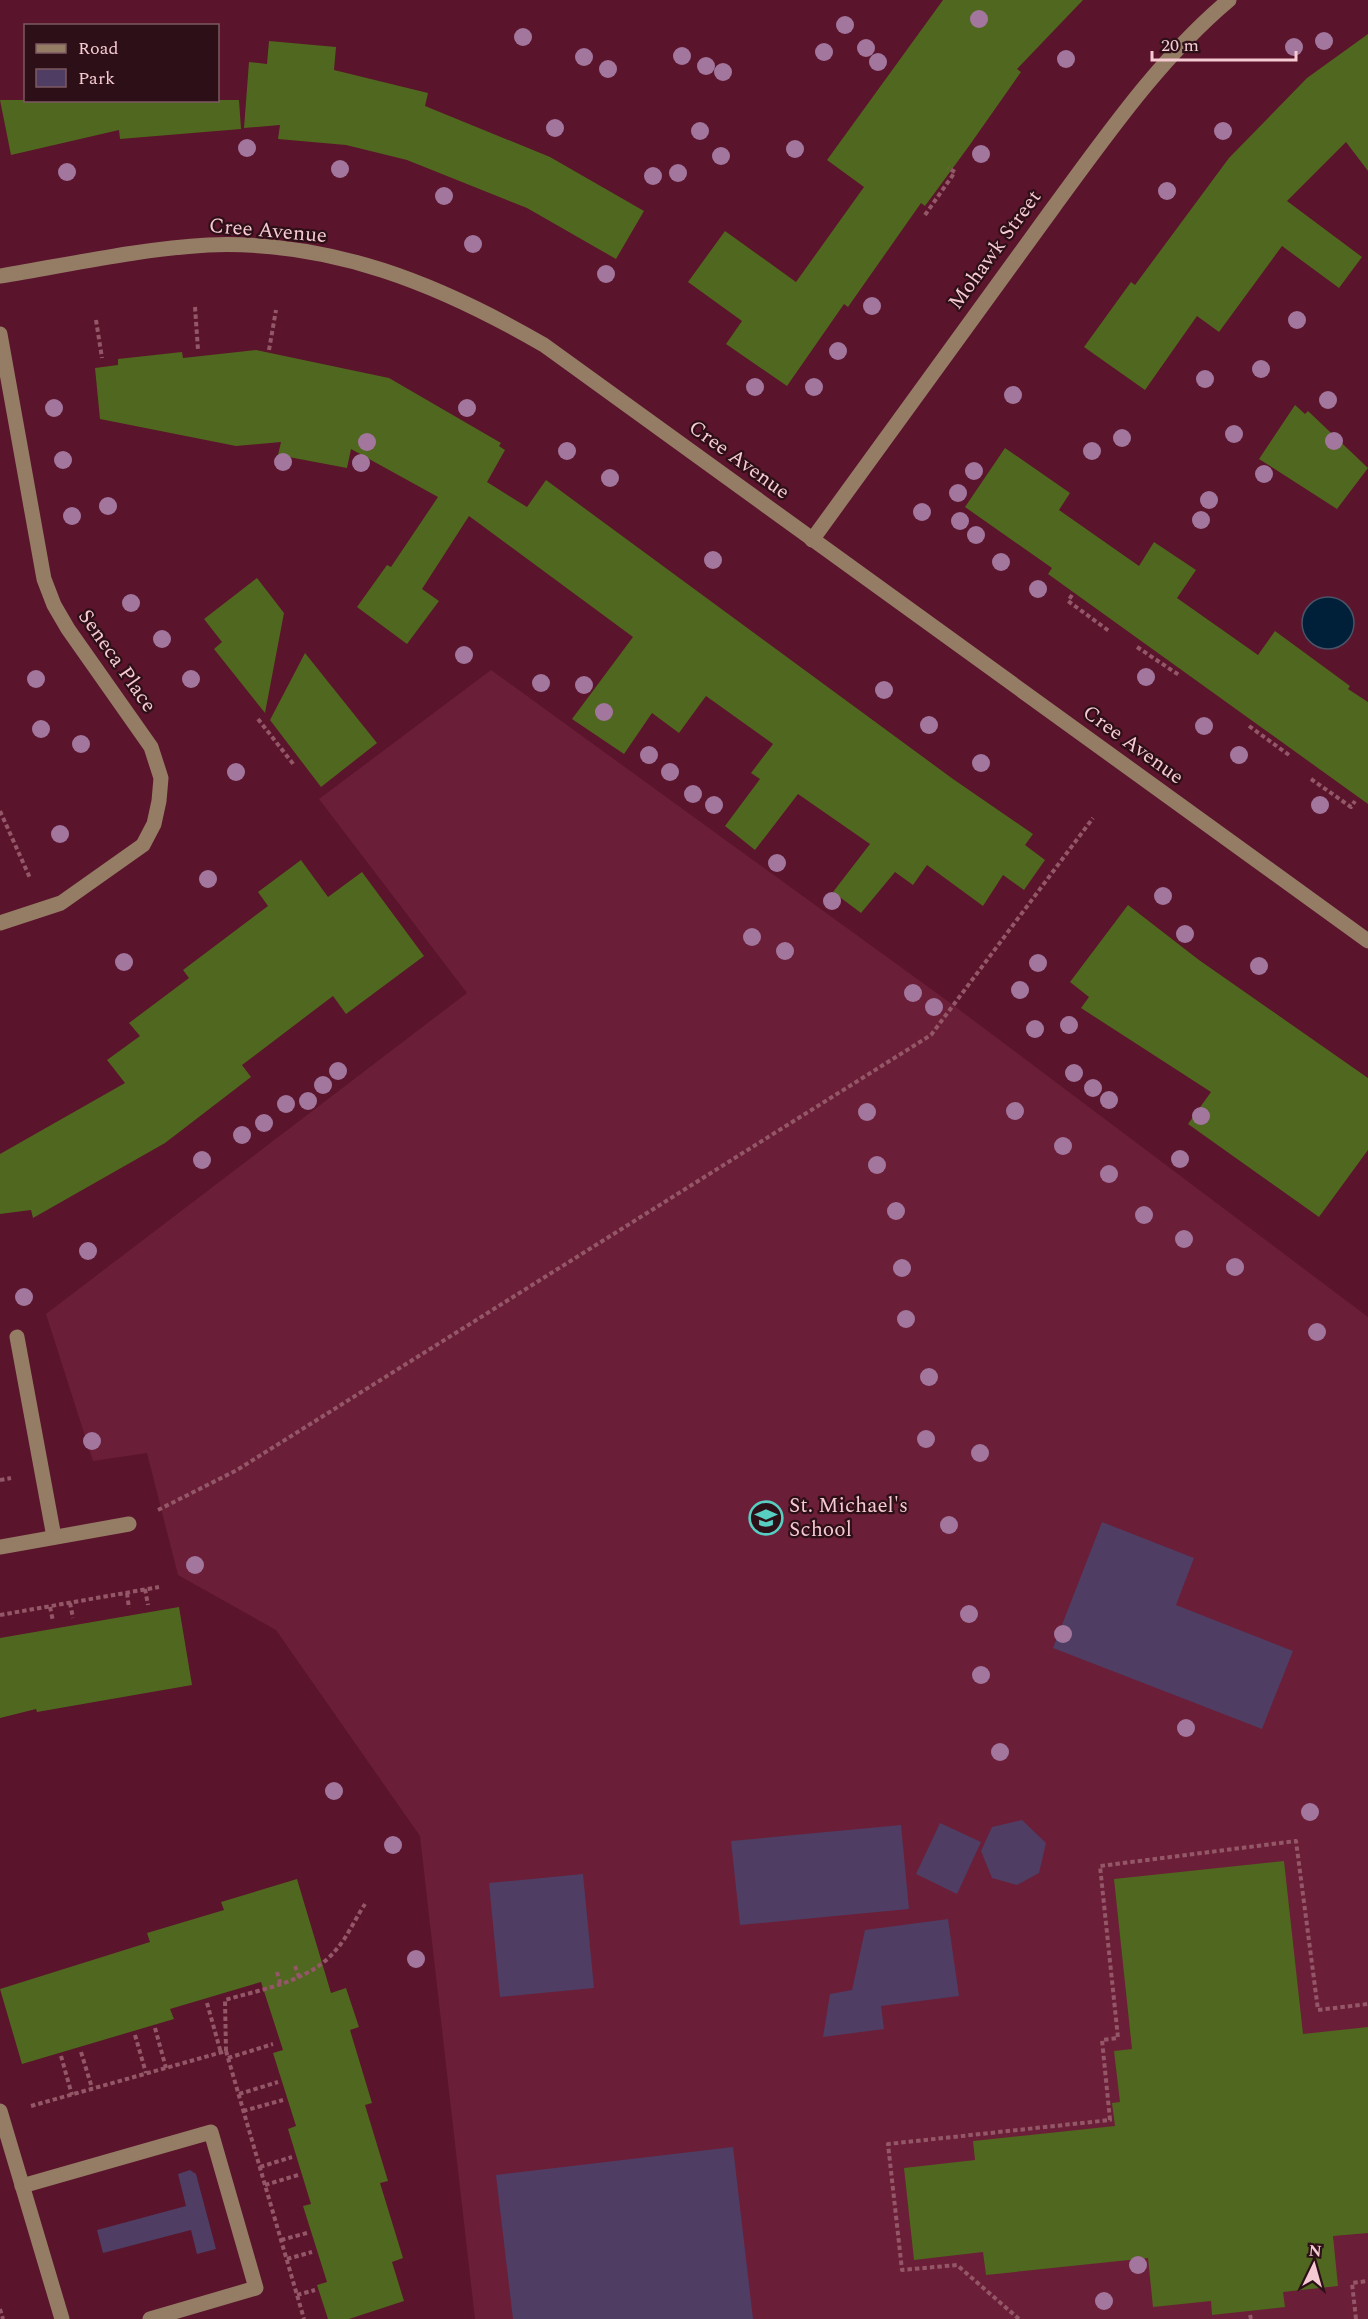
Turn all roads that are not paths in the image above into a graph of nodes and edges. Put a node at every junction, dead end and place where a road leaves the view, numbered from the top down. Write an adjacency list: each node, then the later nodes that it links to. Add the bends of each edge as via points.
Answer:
1 (1229, 0): 4 (street, Mohawk Street, via 1180,46 1113,128 1004,272)
2 (0, 276): 4 (street, Cree Avenue, via 209,245 297,250 404,276 459,298 544,345)
3 (0, 334): 5 (street, Seneca Place, via 44,579 68,629 152,747 161,778 154,824 143,845 61,903)
4 (812, 540): 6 (street, Cree Avenue)
5 (0, 923)
6 (1368, 941)
7 (17, 1338): 9 (street)
8 (129, 1524): 9 (street)
9 (54, 1537): 10 (street)
10 (0, 1547)
11 (0, 2112): 12 (street)
12 (22, 2186): 13 (street); 14 (street, via 211,2132 256,2288)
13 (62, 2319)
14 (150, 2319)

